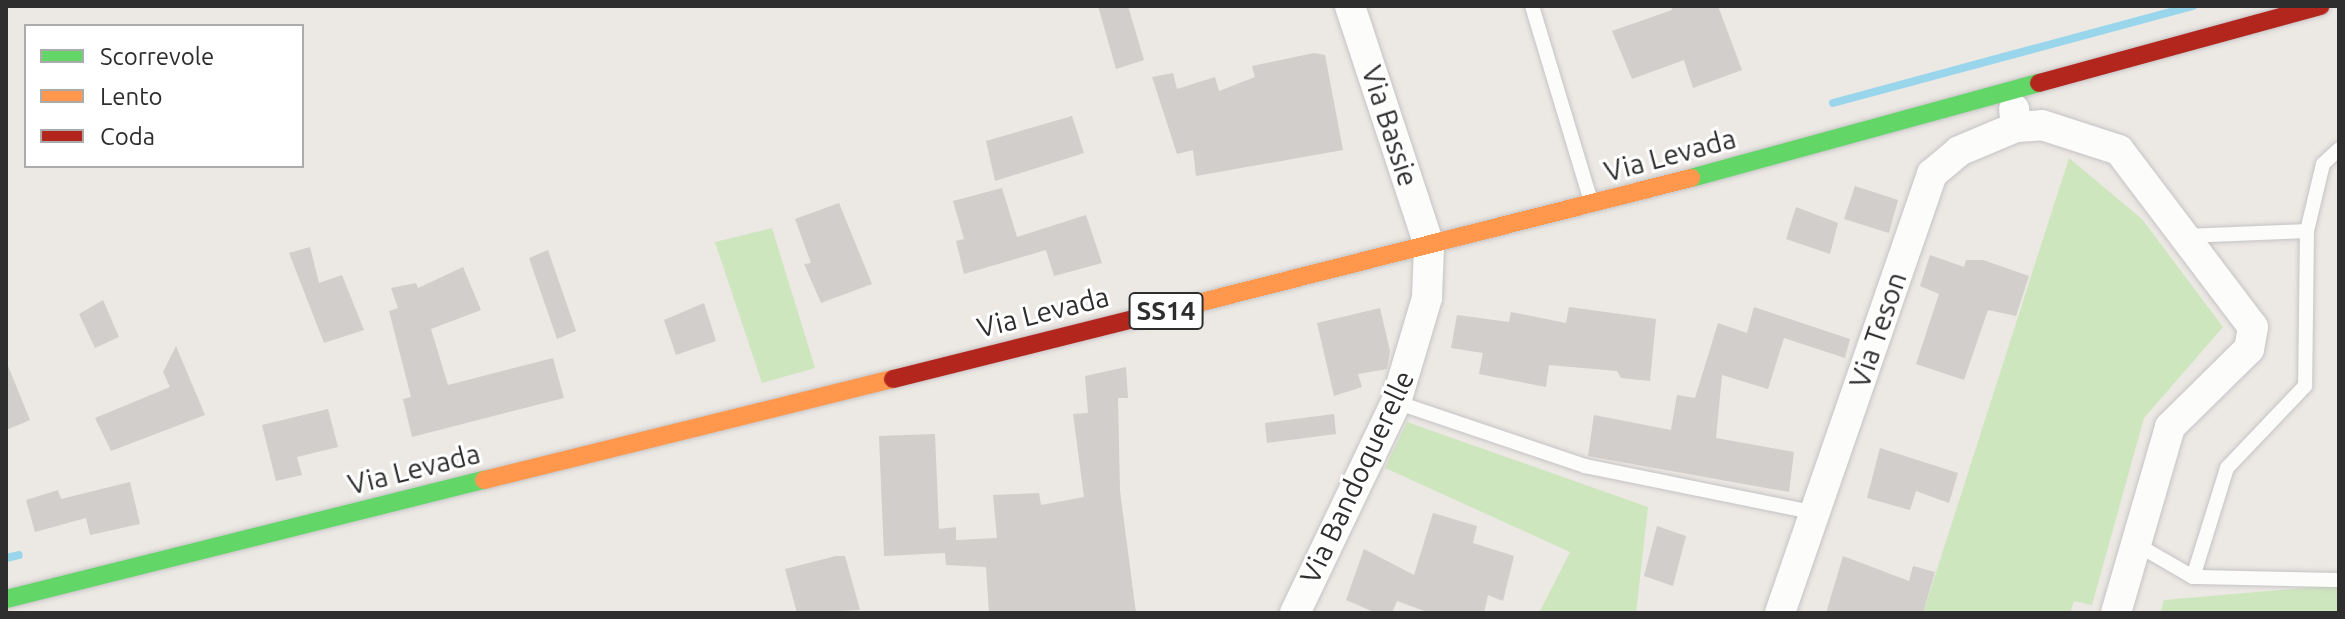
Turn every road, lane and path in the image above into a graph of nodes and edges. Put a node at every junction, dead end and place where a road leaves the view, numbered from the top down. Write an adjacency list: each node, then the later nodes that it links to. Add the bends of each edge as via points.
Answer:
1 (1350, 6): 10 (street, Via Bassie)
2 (1532, 6): 7 (lane)
3 (2321, 6): 4 (main road, Via Levada / SS14)
4 (2011, 91): 5 (street); 7 (main road, Via Levada / SS14)
5 (2016, 127): 9 (street, via 2042,125 2119,150); 12 (street, Via Teson, via 1959,151 1932,174)
6 (2339, 149): 8 (lane, via 2323,164)
7 (1592, 205): 10 (main road, Via Levada / SS14)
8 (2307, 231): 9 (lane); 14 (lane, via 2305,386 2227,468)
9 (2186, 236): 13 (street, via 2253,327 2249,349 2170,427)
10 (1429, 245): 11 (street, Via Bandoquerelle, via 1427,298); 16 (main road, Via Levada / SS14)
11 (1396, 402): 12 (lane, via 1585,466); 17 (street, Via Bandoquerelle)
12 (1816, 513): 18 (street, Via Teson)
13 (2136, 544): 14 (lane); 19 (street)
14 (2193, 577): 15 (lane)
15 (2339, 580)
16 (6, 599)
17 (1295, 613)
18 (1780, 613)
19 (2116, 613)

